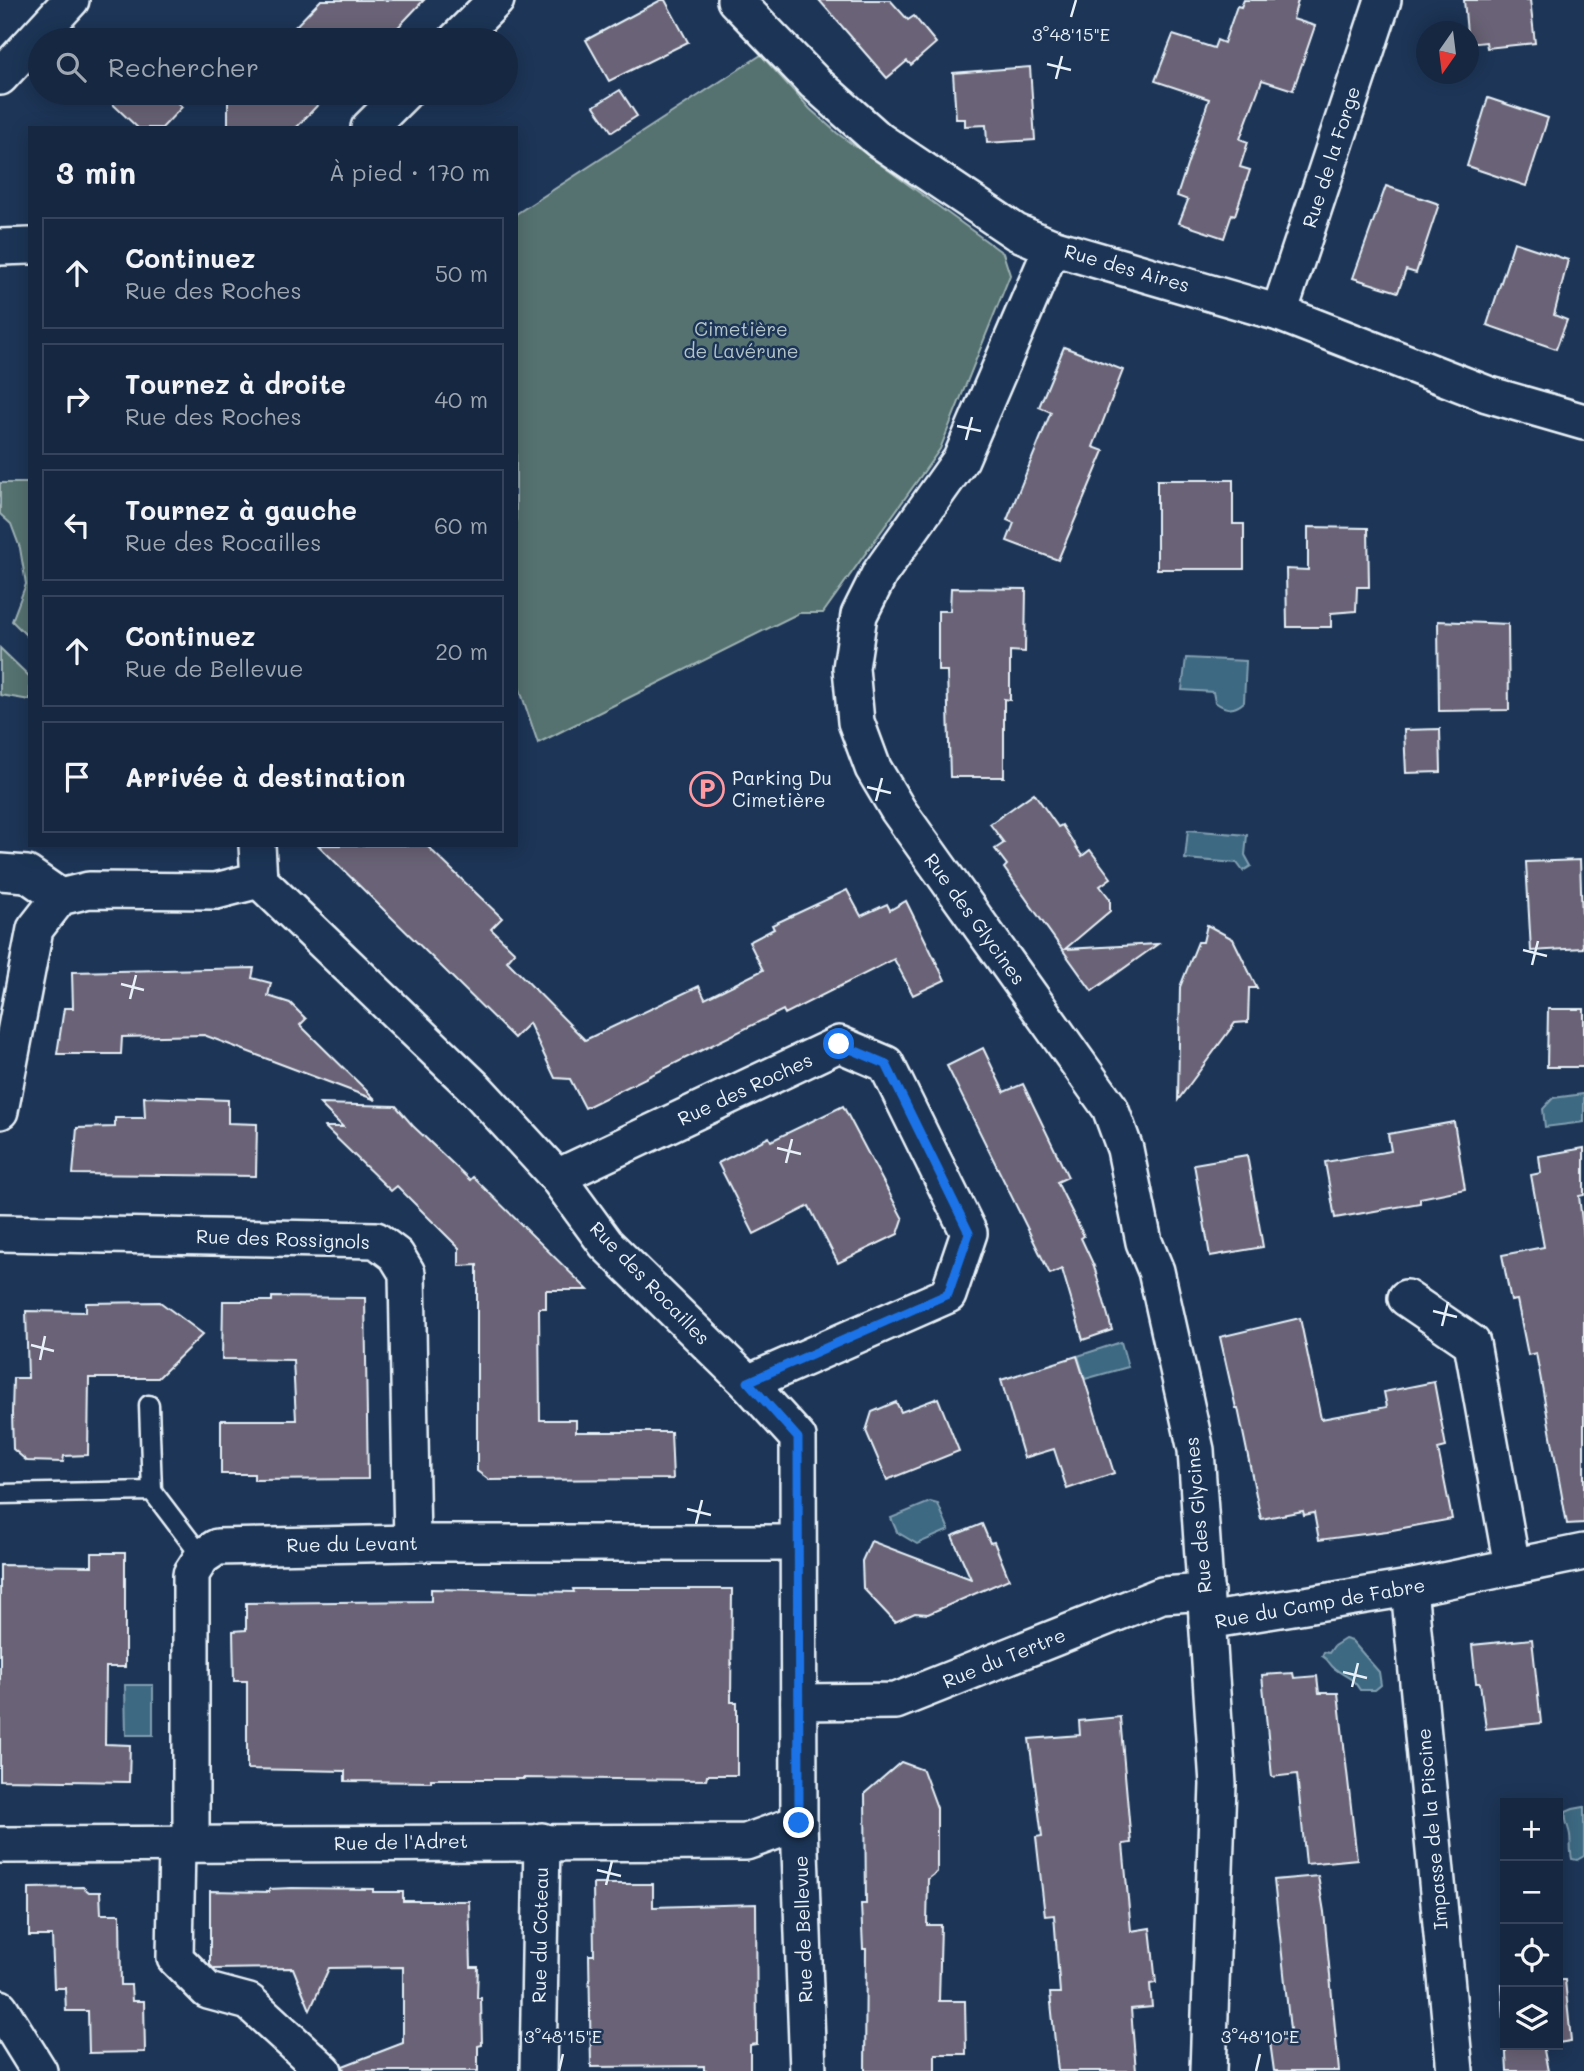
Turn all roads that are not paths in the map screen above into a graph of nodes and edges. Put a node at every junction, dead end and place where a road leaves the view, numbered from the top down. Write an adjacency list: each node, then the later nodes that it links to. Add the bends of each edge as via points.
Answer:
1 (71, 0): 5 (street)
2 (496, 0): 6 (street)
3 (734, 0): 13 (street, Rue des Aires, via 815,83 879,139 1017,232)
4 (1383, 0): 14 (street, Rue de la Forge)
5 (45, 28)
6 (468, 28)
7 (28, 47): 8 (street)
8 (0, 77)
9 (392, 105): 10 (street)
10 (371, 126)
11 (28, 246): 12 (street)
12 (0, 247)
13 (1052, 247): 14 (street, Rue des Aires); 34 (street, Rue des Glycines, via 961,459 880,573 859,615 851,668 856,722 873,768 898,810 1110,1108 1125,1149 1144,1242 1156,1271 1196,1450)
14 (1279, 313): 15 (street, Rue des Aires, via 1487,394)
15 (1584, 422)
16 (257, 847): 18 (street)
17 (0, 872): 19 (street, via 27,874)
18 (260, 880): 19 (street, via 216,891 89,890); 21 (street, Rue des Rocailles, via 476,1089)
19 (60, 897): 20 (street, via 36,929)
20 (0, 1111)
21 (556, 1177): 24 (street, Rue des Rocailles, via 606,1244); 24 (street, Rue des Roches, via 839,1044 886,1064 969,1233 948,1294)
22 (0, 1233): 29 (street, Rue des Rossignols, via 376,1240 396,1255 407,1273)
23 (1406, 1298): 32 (street, via 1472,1343)
24 (748, 1382): 28 (street, Rue des Rocailles, via 798,1438)
25 (149, 1405): 26 (lane)
26 (152, 1491): 27 (lane); 31 (lane)
27 (0, 1494)
28 (797, 1542): 29 (street, Rue du Levant); 35 (street, Rue des Rocailles)
29 (412, 1543): 31 (street, Rue du Levant, via 216,1547)
30 (1584, 1552): 32 (street, Rue du Camp de Fabre)
31 (202, 1557): 38 (street, via 191,1574)
32 (1512, 1566): 33 (street, Rue du Camp de Fabre)
33 (1409, 1588): 34 (street, Rue du Camp de Fabre); 46 (street, Impasse de la Piscine)
34 (1206, 1606): 35 (street, Rue du Tertre, via 1162,1595 896,1701); 45 (street, Rue du Camp de Fabre, via 1218,1784)
35 (799, 1702): 36 (street, Rue de Bellevue)
36 (799, 1823): 37 (street, Rue de l'Adret, via 746,1842); 44 (street, Rue de Bellevue)
37 (542, 1842): 38 (street, Rue de l'Adret); 43 (street, Rue du Coteau)
38 (184, 1844): 39 (street, Rue de l'Adret); 42 (street, via 175,1958 208,1991 248,2002)
39 (0, 1845)
40 (0, 2008): 41 (street)
41 (38, 2071)
42 (324, 2071)
43 (538, 2071)
44 (808, 2071)
45 (1208, 2071)
46 (1455, 2071)

